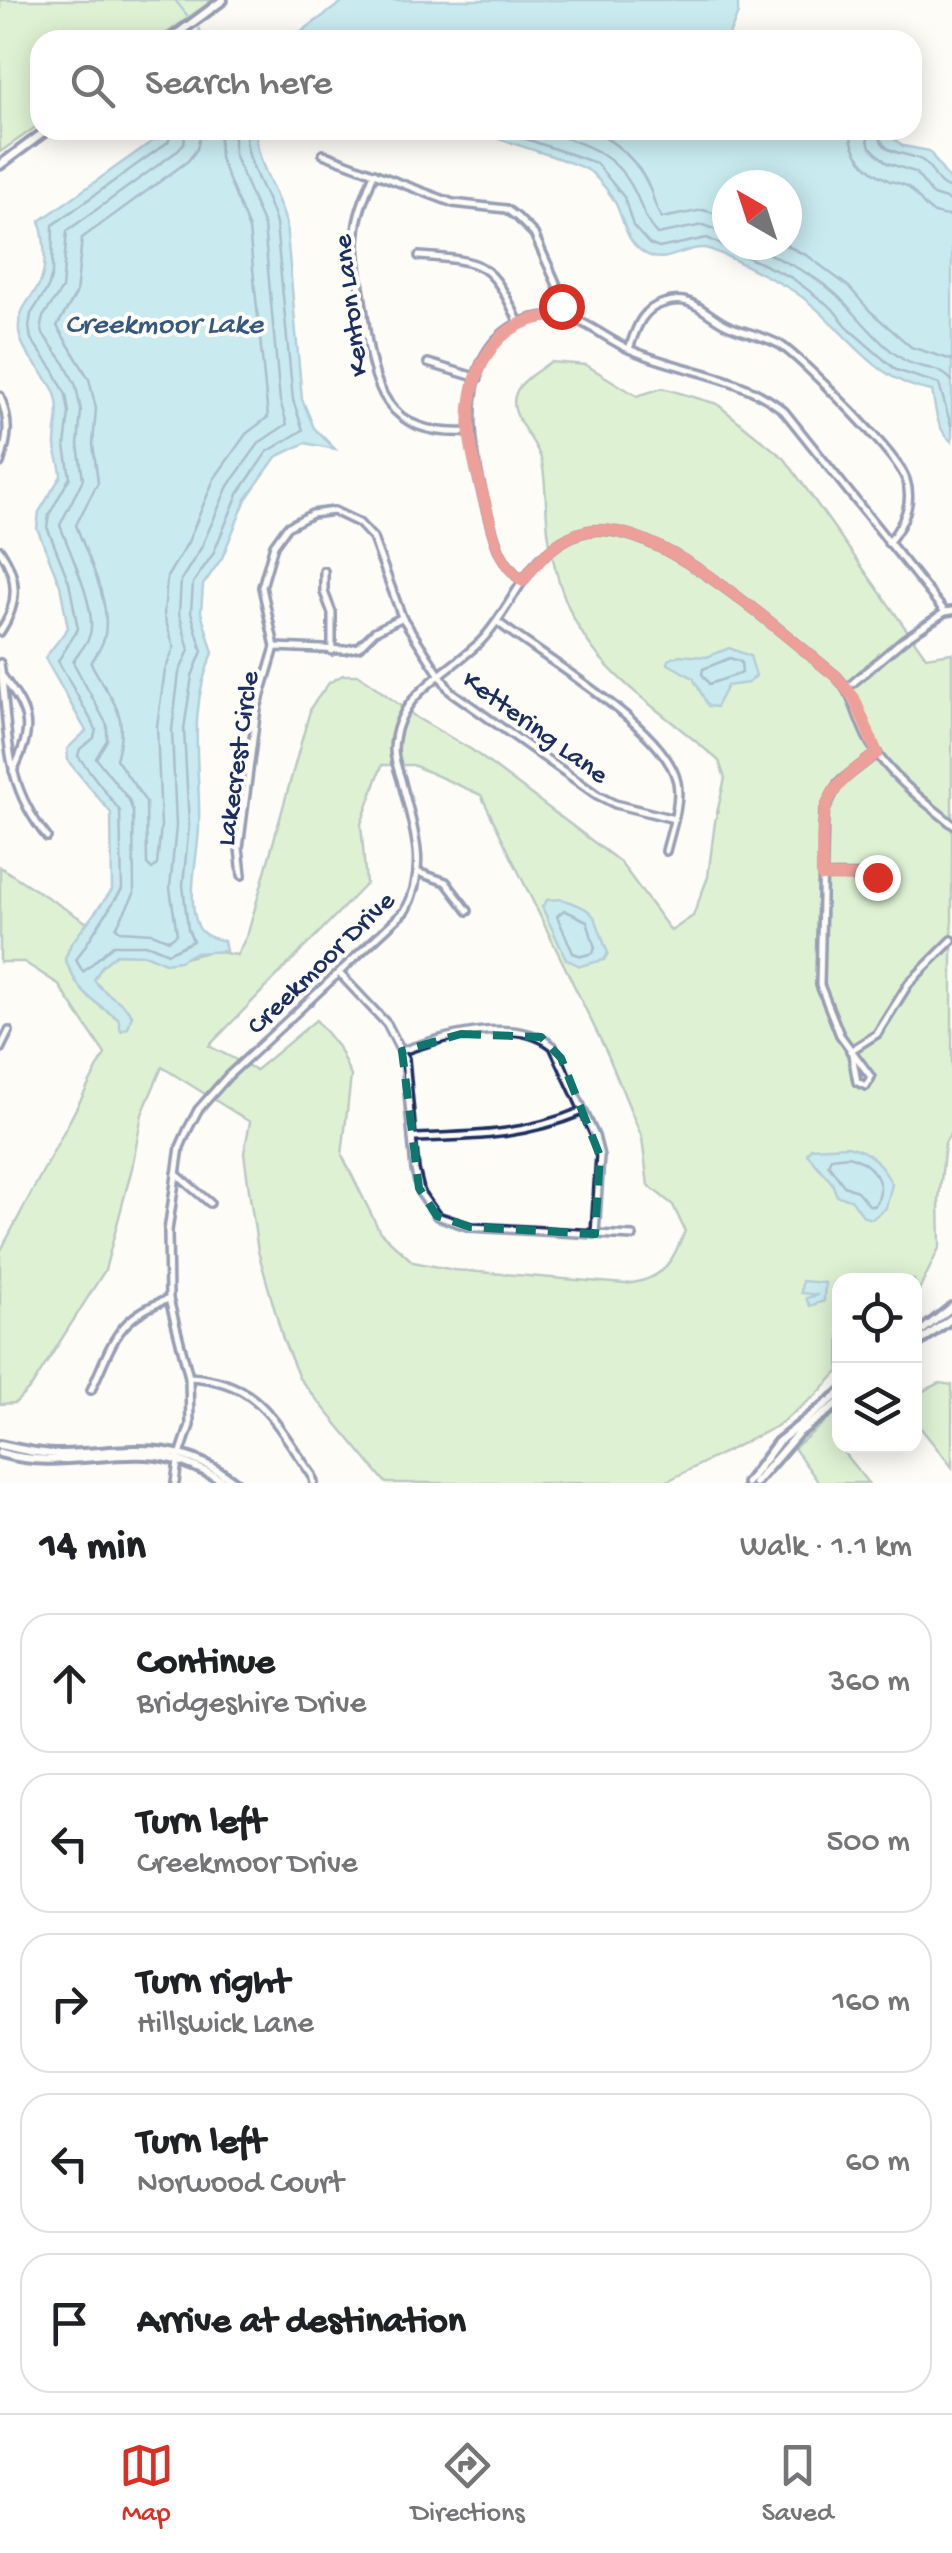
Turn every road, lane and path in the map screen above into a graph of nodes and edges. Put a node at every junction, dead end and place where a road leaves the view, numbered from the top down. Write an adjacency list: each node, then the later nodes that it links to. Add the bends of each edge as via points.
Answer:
1 (223, 0): 2 (street)
2 (182, 30)
3 (33, 140): 5 (street)
4 (322, 154): 6 (street)
5 (0, 164)
6 (374, 172): 8 (street, via 453,203 517,217 534,234 557,285); 14 (street, Kenton Lane, via 355,242 373,378 388,405 418,427)
7 (419, 256): 9 (street, via 485,268)
8 (558, 316): 9 (street); 10 (street)
9 (519, 323): 12 (street, via 491,348)
10 (630, 349): 16 (street, via 764,394); 16 (street, via 639,321 652,307 680,300 782,346 851,410 906,477 907,514)
11 (428, 364): 12 (street)
12 (478, 378): 14 (street)
13 (0, 396): 15 (street, via 9,420)
14 (470, 432): 19 (street, via 498,549 506,568)
15 (0, 463)
16 (888, 542): 20 (street)
17 (0, 550): 23 (street, via 15,582 15,601)
18 (324, 571): 25 (street)
19 (523, 581): 22 (street, Creekmoor Drive); 29 (street, Creekmoor Drive, via 567,539 595,530 627,535 703,574)
20 (948, 612): 29 (street)
21 (402, 618): 24 (street, Lakecrest Circle, via 372,538 334,511 312,514 274,545 262,587); 25 (street, Lakecrest Circle, via 359,647); 28 (street, Lakecrest Circle)
22 (498, 623): 28 (street, Creekmoor Drive); 32 (street, via 626,716 664,755 678,791)
23 (0, 632)
24 (274, 647): 25 (street, Lakecrest Circle); 37 (street, Lakecrest Circle, via 258,708 239,848)
25 (332, 651)
26 (0, 664): 27 (street)
27 (2, 675): 31 (street); 31 (street, via 24,705 27,722)
28 (438, 676): 32 (street, Kettering Lane, via 597,795); 36 (street, Creekmoor Drive, via 411,699 394,752)
29 (847, 688): 30 (street, Creekmoor Drive)
30 (877, 753): 33 (street, Creekmoor Drive); 38 (street, via 830,796)
31 (12, 774): 34 (street)
32 (674, 820): 35 (street)
33 (952, 824)
34 (46, 837)
35 (666, 851)
36 (420, 873): 40 (street, via 446,882); 42 (street, Creekmoor Drive, via 405,911)
37 (242, 875)
38 (822, 876): 39 (street); 46 (street, via 820,985)
39 (852, 876): 39 (street, via 871,891 883,888 877,877)
40 (468, 912)
41 (952, 940): 46 (street, via 909,983 877,1034)
42 (339, 973): 45 (street, via 387,1024); 49 (street, Creekmoor Drive, via 213,1090 188,1129)
43 (9, 1031): 44 (street)
44 (0, 1049)
45 (402, 1051): 47 (street, via 443,1036 529,1032 553,1046); 48 (street)
46 (851, 1052): 46 (street, via 857,1082 866,1086 872,1077)
47 (583, 1112): 48 (street, via 505,1134); 51 (street, via 600,1156)
48 (412, 1138): 51 (street, via 420,1194 438,1216 470,1227)
49 (176, 1174): 50 (street); 53 (street, Creekmoor Drive)
50 (210, 1203)
51 (595, 1234): 52 (street)
52 (633, 1236)
53 (169, 1299): 58 (street, Creekmoor Drive); 59 (street, via 144,1307 120,1329)
54 (952, 1308): 56 (street)
55 (952, 1318): 57 (street)
56 (922, 1330)
57 (922, 1340)
58 (189, 1377): 64 (street, Creekmoor Drive, via 190,1425); 68 (street, via 216,1378 254,1398)
59 (91, 1390)
60 (832, 1399): 69 (street, via 778,1442)
61 (832, 1408): 70 (street, via 798,1433)
62 (0, 1445): 64 (street, via 59,1454 132,1448)
63 (0, 1453): 64 (street, via 50,1462)
64 (179, 1458): 65 (street, Creekmoor Drive); 66 (street); 67 (street)
65 (174, 1483)
66 (226, 1483)
67 (236, 1483)
68 (314, 1483)
69 (747, 1483)
70 (755, 1483)

